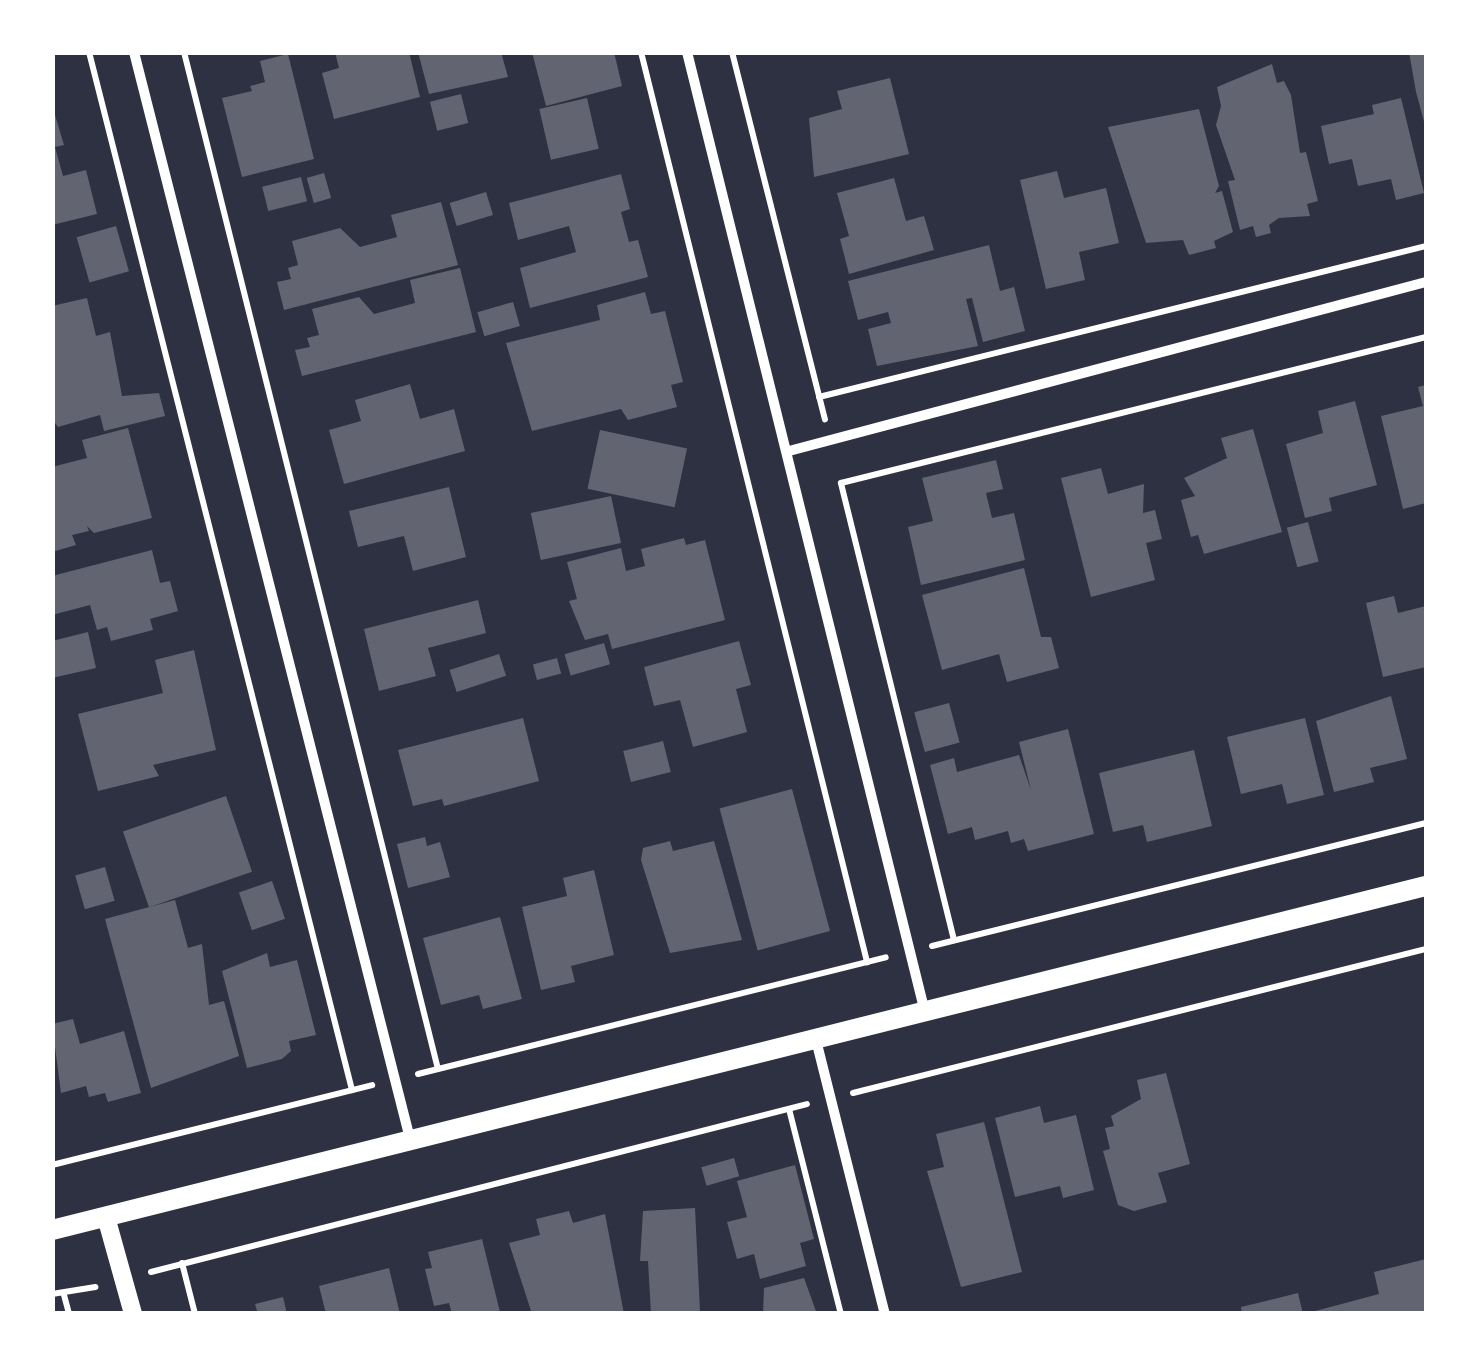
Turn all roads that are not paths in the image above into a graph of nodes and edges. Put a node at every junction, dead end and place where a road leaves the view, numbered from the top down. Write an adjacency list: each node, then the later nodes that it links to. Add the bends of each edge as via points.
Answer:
1 (134, 52): 8 (street)
2 (687, 52): 4 (street)
3 (1426, 282): 4 (street)
4 (789, 450): 6 (street)
5 (1426, 886): 6 (main road)
6 (926, 1012): 7 (main road)
7 (816, 1039): 8 (main road); 12 (street)
8 (410, 1139): 9 (main road)
9 (106, 1217): 10 (main road); 11 (street)
10 (52, 1230)
11 (133, 1314)
12 (885, 1314)

